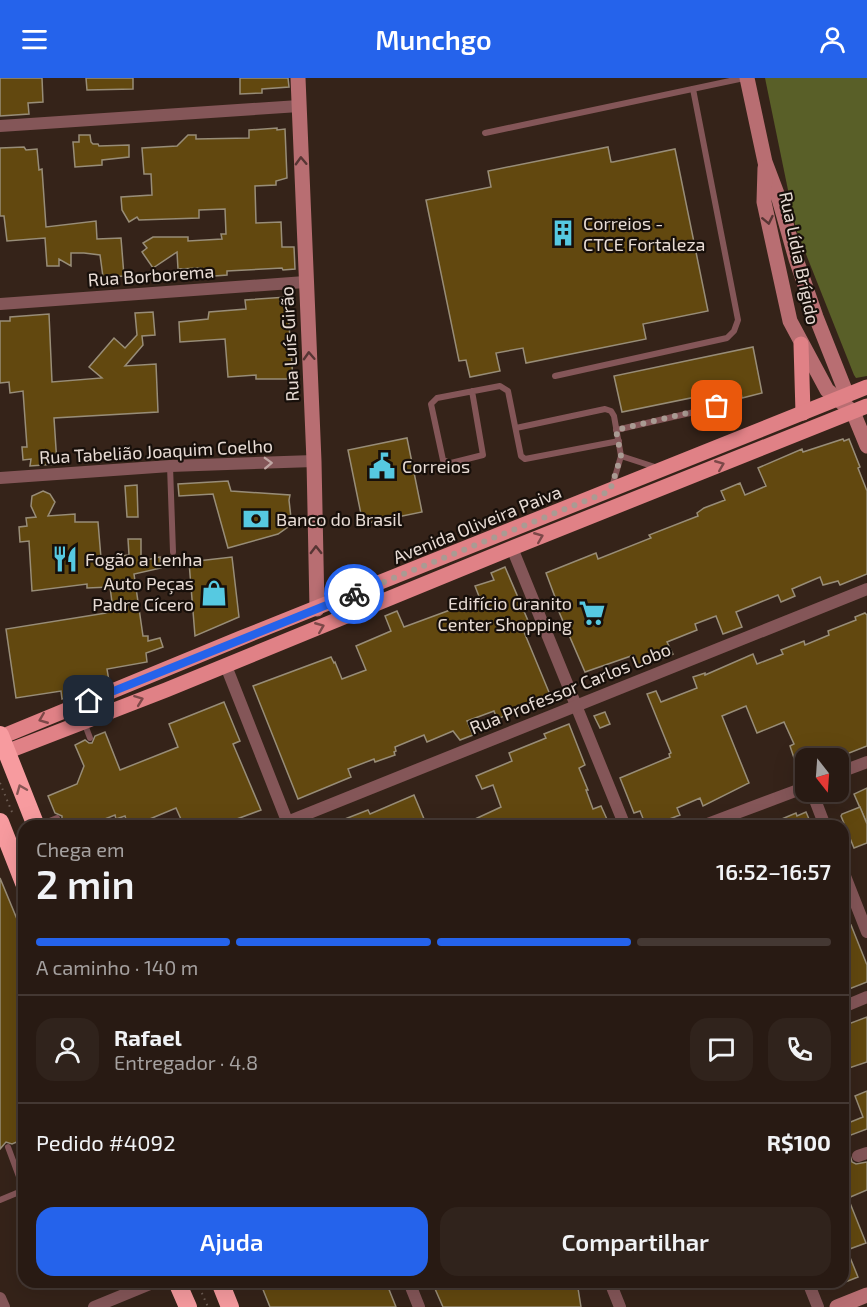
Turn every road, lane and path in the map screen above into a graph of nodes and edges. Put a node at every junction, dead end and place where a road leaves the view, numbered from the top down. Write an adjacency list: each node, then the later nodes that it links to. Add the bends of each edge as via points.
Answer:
1 (298, 78): 4 (street, Rua Luís Girão)
2 (746, 78): 3 (lane); 7 (street, Rua Lídia Brígido)
3 (693, 89): 6 (lane); 13 (lane, via 738,320 734,331 727,338)
4 (298, 106): 5 (street); 8 (street, Rua Luís Girão, one-way to 4)
5 (0, 126)
6 (485, 133)
7 (765, 162): 10 (street, Rua Lídia Brígido); 11 (street, Rua Lídia Brígido, one-way to 11, via 764,202)
8 (305, 282): 9 (street, Rua Borborema); 25 (street, Rua Luís Girão, one-way to 8)
9 (0, 304)
10 (816, 317): 11 (street, via 802,310 794,313); 16 (street, Rua Lídia Brígido)
11 (790, 321): 12 (street, Rua Lídia Brígido)
12 (801, 344): 16 (street, Rua Lídia Brígido, via 826,390); 19 (main road)
13 (555, 376)
14 (867, 387): 16 (main road, Avenida Oliveira Paiva)
15 (472, 391): 15 (lane, via 437,398 431,404 446,462 483,455); 20 (lane, via 505,387)
16 (842, 397): 18 (street, Rua Lídia Brígido); 19 (main road, Avenida Oliveira Paiva)
17 (738, 402): 21 (lane)
18 (860, 409): 23 (street, Rua Lídia Brígido); 30 (main road, Avenida Oliveira Paiva, one-way to 18)
19 (803, 413): 27 (main road, Avenida Oliveira Paiva)
20 (516, 428): 21 (lane, via 605,409 611,411); 22 (lane, via 521,456 530,460)
21 (616, 430): 22 (lane)
22 (619, 441): 24 (lane)
23 (867, 446)
24 (621, 456): 27 (lane); 29 (lane)
25 (314, 461): 26 (street, Rua Tabelião Joaquim Coelho, one-way to 25); 33 (street, Rua Luís Girão, one-way to 25)
26 (170, 466): 28 (street, Rua Tabelião Joaquim Coelho); 31 (lane)
27 (662, 470): 29 (main road, Avenida Oliveira Paiva)
28 (0, 478)
29 (610, 491): 33 (main road, Avenida Oliveira Paiva)
30 (512, 548): 34 (main road, Avenida Oliveira Paiva, one-way to 30); 35 (street)
31 (173, 552)
32 (867, 589): 35 (street, Rua Professor Carlos Lobo)
33 (317, 609): 38 (main road, Avenida Oliveira Paiva, one-way to 38)
34 (225, 666): 36 (main road, Avenida Oliveira Paiva, one-way to 34); 46 (street)
35 (574, 705): 47 (street, Rua Professor Carlos Lobo); 48 (street)
36 (83, 721): 37 (lane); 38 (main road, Avenida Oliveira Paiva)
37 (90, 738)
38 (1, 741): 44 (highway, one-way to 38)
39 (867, 762): 40 (street)
40 (849, 769)
41 (795, 791): 49 (street)
42 (816, 802): 50 (street)
43 (57, 818): 45 (lane)
44 (34, 820)
45 (52, 820)
46 (286, 820)
47 (298, 820)
48 (622, 820)
49 (718, 820)
50 (823, 820)
51 (0, 822): 52 (highway)
52 (18, 868)
53 (849, 886): 54 (street)
54 (867, 932)
55 (867, 998): 56 (street)
56 (849, 1005)
57 (8, 1147): 58 (lane)
58 (18, 1174)
59 (18, 1193): 60 (lane)
60 (0, 1200)
61 (140, 1288): 71 (street)
62 (180, 1288): 72 (highway)
63 (200, 1288): 73 (path)
64 (222, 1288): 74 (highway)
65 (411, 1288): 75 (street)
66 (612, 1288): 76 (street)
67 (810, 1288): 77 (street)
68 (867, 1295): 78 (street)
69 (0, 1298): 70 (street)
70 (4, 1307)
71 (94, 1307)
72 (188, 1307)
73 (208, 1307)
74 (230, 1307)
75 (419, 1307)
76 (620, 1307)
77 (818, 1307)
78 (837, 1307)

